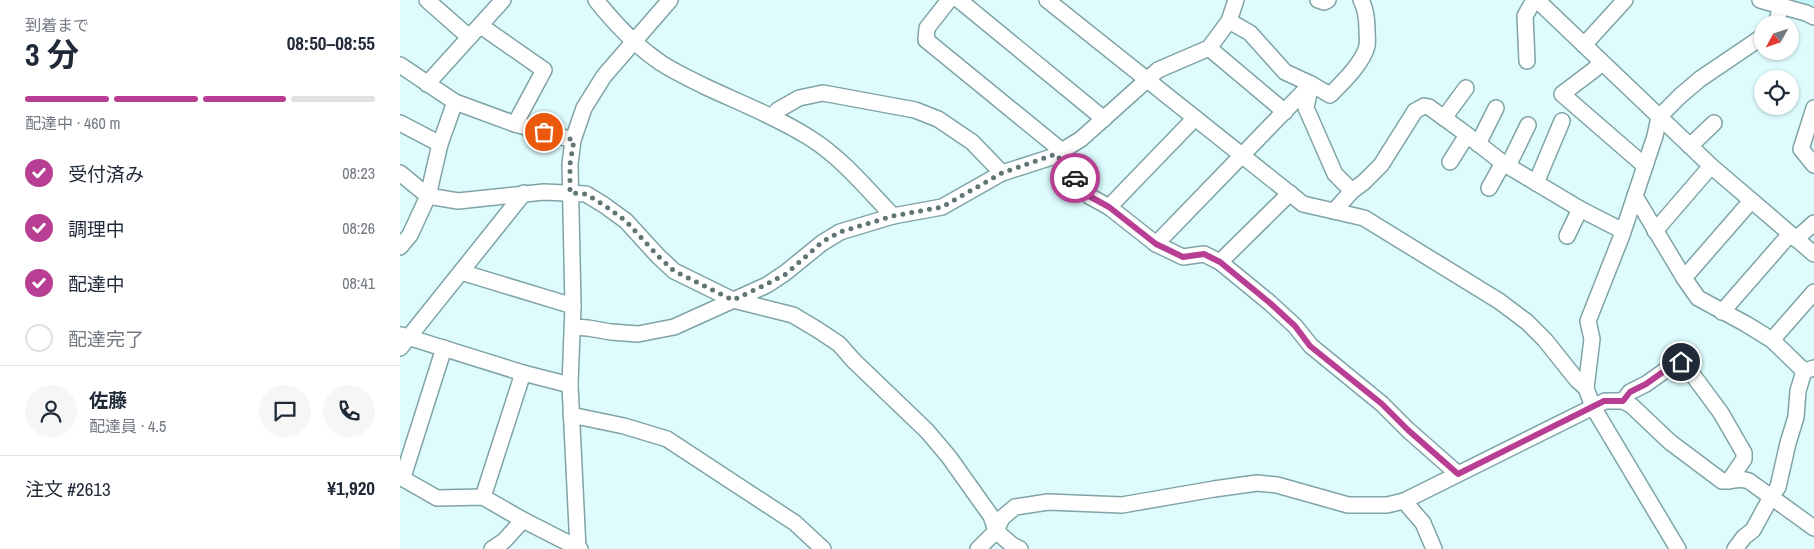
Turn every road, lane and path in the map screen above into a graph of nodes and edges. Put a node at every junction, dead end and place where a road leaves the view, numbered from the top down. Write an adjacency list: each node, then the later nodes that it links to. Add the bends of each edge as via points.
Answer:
1 (427, 0): 20 (street)
2 (503, 0): 19 (street)
3 (596, 0): 21 (street)
4 (670, 0): 21 (street)
5 (949, 0): 50 (street, via 927,28 926,40)
6 (959, 0): 40 (street)
7 (1047, 0): 28 (street)
8 (1236, 0): 18 (street)
9 (1318, 0): 10 (street)
10 (1328, 0)
11 (1361, 0): 30 (street, via 1367,22 1367,45 1362,56 1330,95)
12 (1535, 0): 23 (street); 25 (street, via 1525,16)
13 (1625, 0): 23 (street)
14 (1760, 0): 15 (street)
15 (1781, 6): 16 (street); 17 (street)
16 (1778, 15)
17 (1814, 17)
18 (1229, 21): 24 (street); 30 (street, via 1250,33 1285,72)
19 (481, 26): 20 (street); 44 (street, via 544,70)
20 (469, 37): 29 (street)
21 (633, 41): 36 (street, via 679,74); 47 (street, via 604,76 584,108)
22 (1754, 42): 39 (street, via 1700,79)
23 (1584, 45): 26 (street)
24 (1209, 48): 28 (street, via 1158,70); 35 (street)
25 (1527, 61)
26 (1602, 62): 39 (street); 55 (street, via 1562,94)
27 (400, 65): 29 (street)
28 (1148, 80): 37 (street); 40 (street)
29 (428, 84): 32 (street)
30 (1312, 84): 35 (street); 61 (street, via 1306,108 1335,174)
31 (1466, 88): 38 (street)
32 (455, 102): 44 (street); 48 (street)
33 (1496, 108): 46 (street)
34 (1814, 108): 54 (street, via 1801,149)
35 (1285, 112): 51 (street)
36 (772, 117): 58 (street, via 799,98 823,92 915,110 938,119 972,142); 71 (street, via 830,153)
37 (1195, 118): 51 (street); 68 (street)
38 (1444, 118): 46 (street); 61 (street, via 1428,107 1419,108 1380,165)
39 (1659, 118): 49 (street); 55 (street)
40 (1104, 119): 50 (street, via 1082,139)
41 (1562, 121): 59 (street)
42 (1714, 122): 49 (street)
43 (400, 123): 48 (street)
44 (515, 124): 47 (street)
45 (1528, 125): 53 (street)
46 (1472, 139): 52 (street); 53 (street)
47 (574, 140): 63 (street)
48 (440, 144): 65 (street)
49 (1690, 146): 56 (street)
50 (1059, 153): 58 (street); 68 (street, via 1089,196)
51 (1242, 155): 64 (street); 78 (street)
52 (1450, 162)
53 (1506, 165): 59 (street); 60 (street)
54 (1814, 165)
55 (1645, 166): 66 (street)
56 (1711, 166): 67 (street); 75 (street)
57 (400, 173): 65 (street)
58 (1002, 173): 71 (street, via 942,207)
59 (1536, 183): 69 (street)
60 (1489, 188)
61 (1352, 191): 70 (street)
62 (524, 193): 63 (street); 65 (street, via 458,201); 82 (street)
63 (570, 193): 85 (street, via 586,194 604,205 626,221 674,271); 86 (street)
64 (1290, 193): 70 (street, via 1302,204); 81 (street)
65 (428, 196): 73 (street)
66 (1635, 196): 74 (street); 75 (street)
67 (1751, 200): 77 (street); 83 (street)
68 (1109, 207): 78 (street)
69 (1580, 209): 74 (street); 76 (street)
70 (1334, 211): 95 (street, via 1378,225 1500,301 1545,340)
71 (893, 216): 85 (street, via 840,232 822,242 786,274)
72 (1814, 223): 77 (street)
73 (405, 230): 79 (street)
74 (1623, 231): 95 (street, via 1588,321 1592,340)
75 (1655, 231): 83 (street)
76 (1567, 236)
77 (1793, 236): 80 (street); 87 (street)
78 (1156, 244): 81 (street, via 1183,257 1204,254)
79 (400, 247)
80 (1814, 254)
81 (1220, 262): 99 (street, via 1295,326 1310,346 1382,404)
82 (461, 272): 86 (street); 89 (street)
83 (1684, 278): 87 (street, via 1698,298)
84 (1814, 292): 90 (street)
85 (733, 300): 88 (street, via 674,327 638,334); 107 (street, via 793,316 839,344 949,457 991,516)
86 (573, 306): 88 (street)
87 (1722, 312): 90 (street)
88 (573, 328): 94 (street)
89 (403, 340): 91 (street)
90 (1772, 340): 92 (street)
91 (444, 348): 93 (street); 100 (street)
92 (1809, 370): 102 (street, via 1798,391 1796,417 1778,487)
93 (523, 373): 94 (street); 103 (street)
94 (570, 385): 98 (street)
95 (1586, 388): 97 (street)
96 (1623, 401): 97 (street, via 1604,401); 101 (street, via 1670,442 1722,481); 101 (street, via 1630,392 1681,362 1722,413 1744,453 1744,460)
97 (1593, 406): 99 (street); 114 (street)
98 (571, 415): 109 (street); 110 (street, via 667,439 795,523)
99 (1458, 474): 104 (street)
100 (401, 477): 103 (street, via 437,498)
101 (1729, 481): 102 (street, via 1740,478 1749,481)
102 (1771, 496): 106 (street); 115 (street, via 1753,530)
103 (483, 497): 105 (street)
104 (1404, 501): 107 (street, via 1386,505 1348,505 1277,485 1257,484 1214,488 1122,505 1048,502 1015,506 1002,518); 113 (street, via 1423,523)
105 (523, 520): 108 (street); 109 (street)
106 (1814, 528)
107 (996, 531): 111 (street); 112 (street)
108 (492, 549)
109 (579, 549)
110 (823, 549)
111 (978, 549)
112 (1020, 549)
113 (1434, 549)
114 (1678, 549)
115 (1736, 549)

